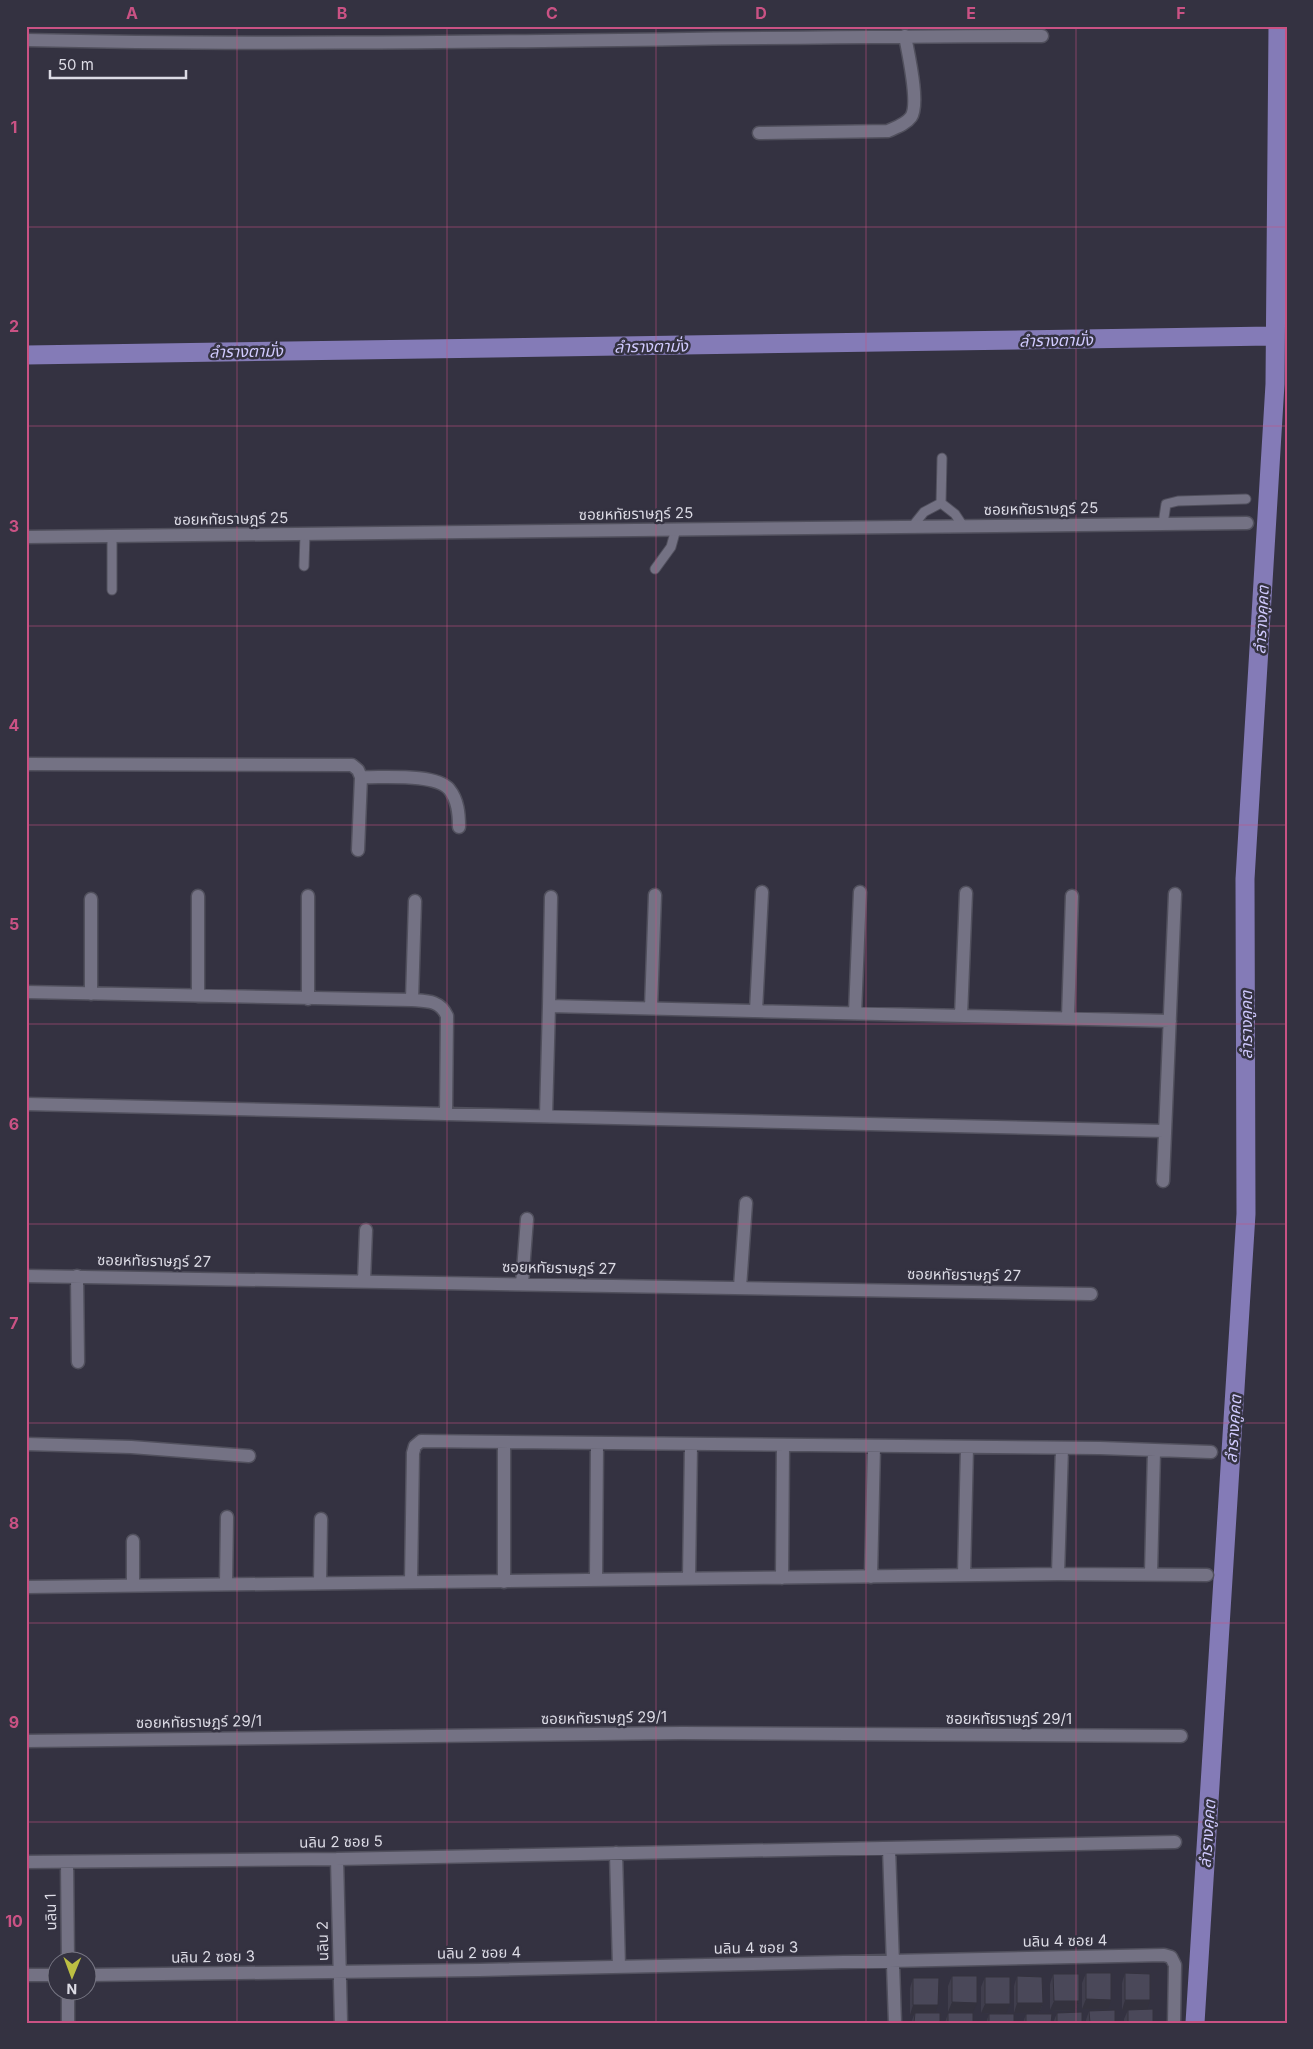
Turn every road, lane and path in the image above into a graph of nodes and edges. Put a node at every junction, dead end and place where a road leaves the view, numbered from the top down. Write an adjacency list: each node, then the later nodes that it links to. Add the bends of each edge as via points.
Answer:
1 (905, 36): 2 (street); 3 (street, via 715,37 542,43 172,44); 4 (street, via 915,104 912,116 903,124 888,131)
2 (1042, 36)
3 (26, 40)
4 (759, 134)
5 (942, 458): 7 (lane)
6 (1246, 499): 9 (lane, via 1166,504)
7 (941, 504): 10 (lane, via 955,514); 11 (lane, via 924,512)
8 (1247, 523): 9 (street, ซอยหทัยราษฎร์ 25)
9 (1163, 524): 10 (street, ซอยหทัยราษฎร์ 25)
10 (963, 526): 11 (street, ซอยหทัยราษฎร์ 25)
11 (912, 527): 12 (street, ซอยหทัยราษฎร์ 25)
12 (676, 529): 13 (street, ซอยหทัยราษฎร์ 25); 17 (lane, via 671,547)
13 (305, 534): 14 (street, ซอยหทัยราษฎร์ 25); 16 (lane)
14 (112, 536): 15 (street, ซอยหทัยราษฎร์ 25); 18 (lane)
15 (26, 537)
16 (304, 566)
17 (654, 569)
18 (112, 590)
19 (26, 764): 20 (street, via 352,765)
20 (361, 777): 21 (street, via 432,780 449,789 459,810); 22 (street)
21 (458, 827)
22 (358, 850)
23 (762, 892): 41 (street)
24 (860, 892): 42 (street)
25 (966, 892): 43 (street)
26 (1175, 894): 45 (street)
27 (655, 895): 40 (street)
28 (198, 896): 36 (street)
29 (308, 896): 37 (street)
30 (1072, 896): 44 (street)
31 (550, 897): 39 (street)
32 (91, 899): 35 (street)
33 (415, 901): 38 (street)
34 (26, 992): 35 (street)
35 (91, 994): 36 (street)
36 (198, 996): 37 (street)
37 (308, 999): 38 (street)
38 (412, 1000): 47 (street, via 440,1005 447,1016)
39 (549, 1006): 40 (street); 48 (street)
40 (651, 1008): 41 (street)
41 (756, 1011): 42 (street)
42 (855, 1013): 43 (street)
43 (961, 1016): 44 (street)
44 (1068, 1018): 45 (street)
45 (1170, 1020): 49 (street)
46 (26, 1104): 47 (street)
47 (446, 1114): 48 (street)
48 (546, 1116): 49 (street)
49 (1164, 1131): 50 (street)
50 (1163, 1181)
51 (746, 1203): 58 (street)
52 (527, 1219): 57 (street)
53 (366, 1230): 56 (street)
54 (26, 1276): 55 (street, ซอยหทัยราษฎร์ 27)
55 (78, 1276): 56 (street, ซอยหทัยราษฎร์ 27); 60 (street)
56 (364, 1281): 57 (street, ซอยหทัยราษฎร์ 27)
57 (522, 1284): 58 (street, ซอยหทัยราษฎร์ 27)
58 (740, 1287): 59 (street, ซอยหทัยราษฎร์ 27)
59 (1091, 1294)
60 (78, 1362)
61 (504, 1442): 63 (street); 83 (street, via 421,1441 415,1446); 84 (street)
62 (26, 1444): 71 (street, via 131,1447)
63 (597, 1444): 64 (street); 81 (street)
64 (691, 1445): 65 (street); 82 (street)
65 (783, 1446): 66 (street); 80 (street)
66 (874, 1446): 67 (street); 79 (street)
67 (967, 1447): 68 (street); 78 (street)
68 (1062, 1448): 69 (street); 75 (street)
69 (1154, 1451): 70 (street); 76 (street)
70 (1211, 1452)
71 (249, 1456)
72 (227, 1517): 86 (street)
73 (321, 1519): 85 (street)
74 (133, 1541): 87 (street)
75 (1058, 1574): 76 (street); 78 (street)
76 (1151, 1574): 77 (street)
77 (1207, 1575)
78 (964, 1576): 79 (street)
79 (871, 1577): 80 (street)
80 (782, 1578): 82 (street)
81 (596, 1579): 82 (street); 84 (street)
82 (689, 1580)
83 (411, 1582): 84 (street); 85 (street)
84 (504, 1582)
85 (320, 1583): 86 (street)
86 (226, 1584): 87 (street)
87 (133, 1586): 88 (street)
88 (26, 1587)
89 (1182, 1736): 90 (street, ซอยหทัยราษฎร์ 29/1, via 682,1733)
90 (26, 1741)
91 (1176, 1842): 92 (street, นลิน 2 ซอย 5)
92 (888, 1848): 93 (street, นลิน 2 ซอย 5); 98 (street)
93 (616, 1853): 94 (street, นลิน 2 ซอย 5); 99 (street)
94 (337, 1859): 96 (street, นลิน 2 ซอย 5); 100 (street, นลิน 2)
95 (26, 1862): 96 (street, นลิน 2 ซอย 5)
96 (67, 1862): 97 (street, นลิน 1)
97 (68, 1952)
98 (893, 1961): 99 (street, นลิน 4 ซอย 3); 107 (street); 108 (street, นลิน 4 ซอย 4, via 1164,1955 1171,1957 1175,1965)
99 (620, 1967): 100 (street, นลิน 2 ซอย 4)
100 (340, 1972): 103 (street, นลิน 2 ซอย 3); 106 (street, นลิน 2)
101 (26, 1975): 102 (street)
102 (48, 1975)
103 (98, 1975)
104 (68, 2002): 105 (street)
105 (68, 2023)
106 (341, 2023)
107 (895, 2023)
108 (1174, 2023)

